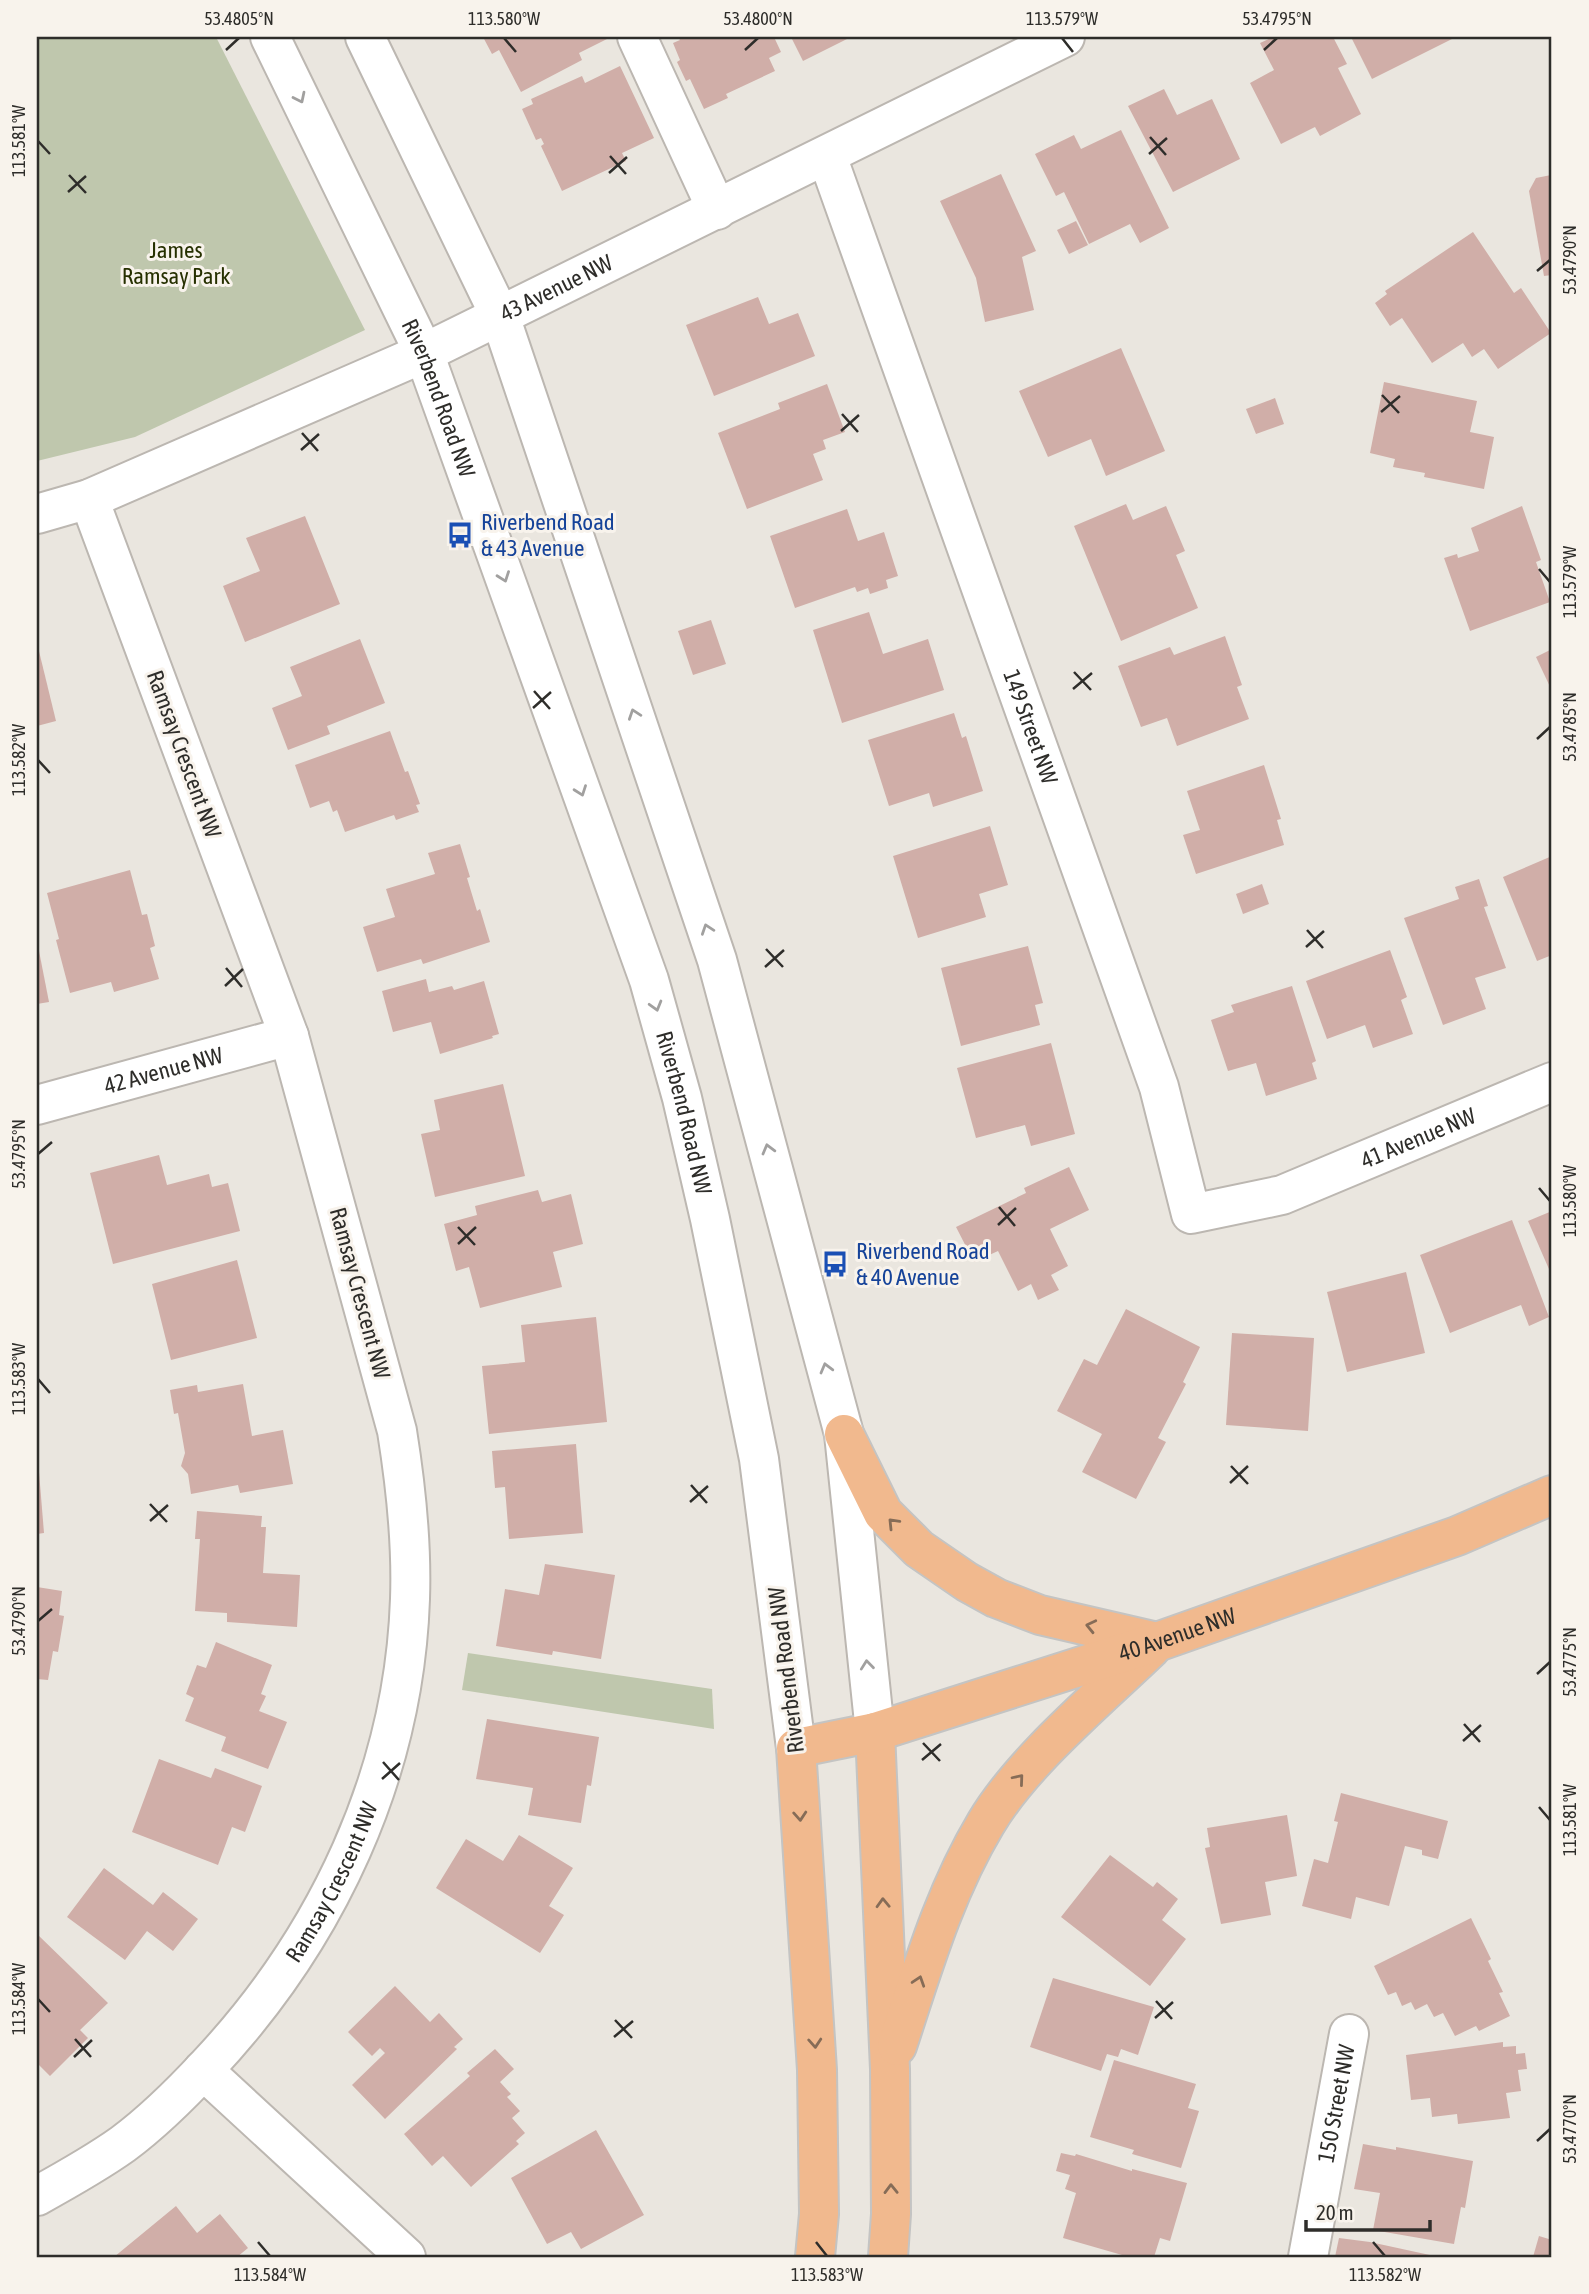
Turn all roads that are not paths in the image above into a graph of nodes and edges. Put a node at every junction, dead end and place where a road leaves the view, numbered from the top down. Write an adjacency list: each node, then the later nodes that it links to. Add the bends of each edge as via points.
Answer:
1 (270, 37): 8 (street, Riverbend Road NW, one-way to 8)
2 (365, 37): 7 (street)
3 (637, 37): 6 (street)
4 (1065, 37): 5 (street, 43 Avenue NW)
5 (827, 156): 6 (street, 43 Avenue NW); 14 (street, 149 Street NW, via 1159,1087 1191,1214)
6 (717, 210): 7 (street, 43 Avenue NW)
7 (500, 316): 8 (street, 43 Avenue NW); 15 (street, one-way to 7, via 717,960)
8 (424, 353): 9 (street, 43 Avenue NW); 19 (street, Riverbend Road NW, one-way to 19, via 649,980 682,1098 759,1459)
9 (89, 499): 10 (street, 43 Avenue NW); 11 (street, Ramsay Crescent NW)
10 (37, 514)
11 (289, 1036): 13 (street, 42 Avenue NW); 22 (street, Ramsay Crescent NW, via 397,1431 411,1544 410,1602 395,1718 380,1775 342,1874 278,1983)
12 (1552, 1082): 14 (street, 41 Avenue NW)
13 (37, 1105)
14 (1282, 1195)
15 (844, 1434): 17 (main road, one-way to 15, via 1040,1615 967,1582 919,1549 883,1513); 18 (street, one-way to 15)
16 (1552, 1495): 17 (main road, 40 Avenue NW, via 1457,1536)
17 (1157, 1642): 18 (main road, 40 Avenue NW); 21 (main road, one-way to 17, via 943,1908 986,1822 1019,1778)
18 (875, 1732): 19 (main road, 40 Avenue NW); 21 (main road, one-way to 18)
19 (796, 1748): 25 (main road, Riverbend Road NW, one-way to 25, via 817,2070 819,2214)
20 (1349, 2034): 27 (street, 150 Street NW)
21 (890, 2069): 26 (main road, one-way to 21)
22 (203, 2070): 23 (street, Ramsay Crescent NW, via 125,2143); 24 (street)
23 (37, 2196)
24 (406, 2257)
25 (814, 2257)
26 (888, 2257)
27 (1308, 2257)

